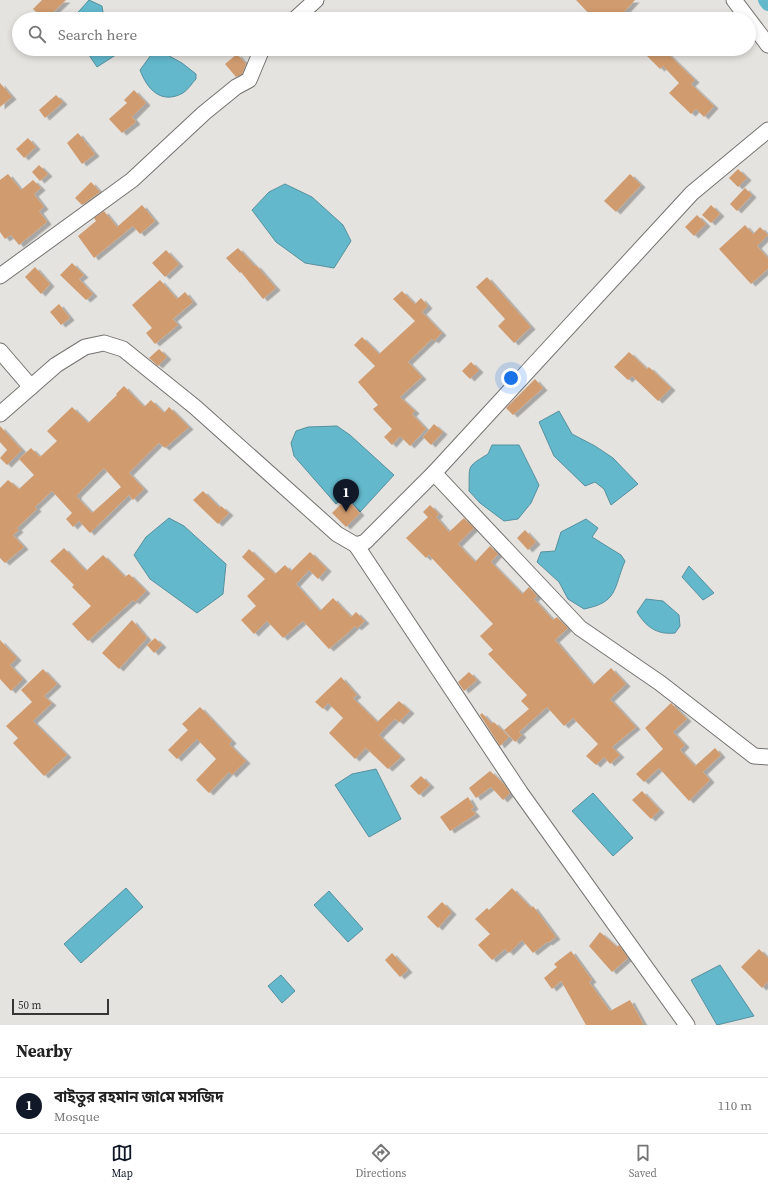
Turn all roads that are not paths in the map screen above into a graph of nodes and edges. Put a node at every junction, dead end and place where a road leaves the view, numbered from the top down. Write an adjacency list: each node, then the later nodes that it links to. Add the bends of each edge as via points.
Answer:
1 (316, 0): 3 (street)
2 (734, 0): 4 (street)
3 (303, 12)
4 (743, 12)
5 (756, 30): 6 (street)
6 (768, 46)
7 (259, 56): 9 (street, via 249,80 236,87 204,113 132,180)
8 (768, 130): 13 (street, via 692,193)
9 (0, 276)
10 (0, 350): 11 (street)
11 (31, 387): 12 (street); 14 (street, via 56,365 85,347 104,343 123,349 195,407 337,534)
12 (0, 414)
13 (434, 473): 14 (street, via 365,542); 15 (street, via 580,628 660,683 754,756)
14 (356, 545): 16 (street, via 520,792)
15 (768, 757)
16 (687, 1025)

